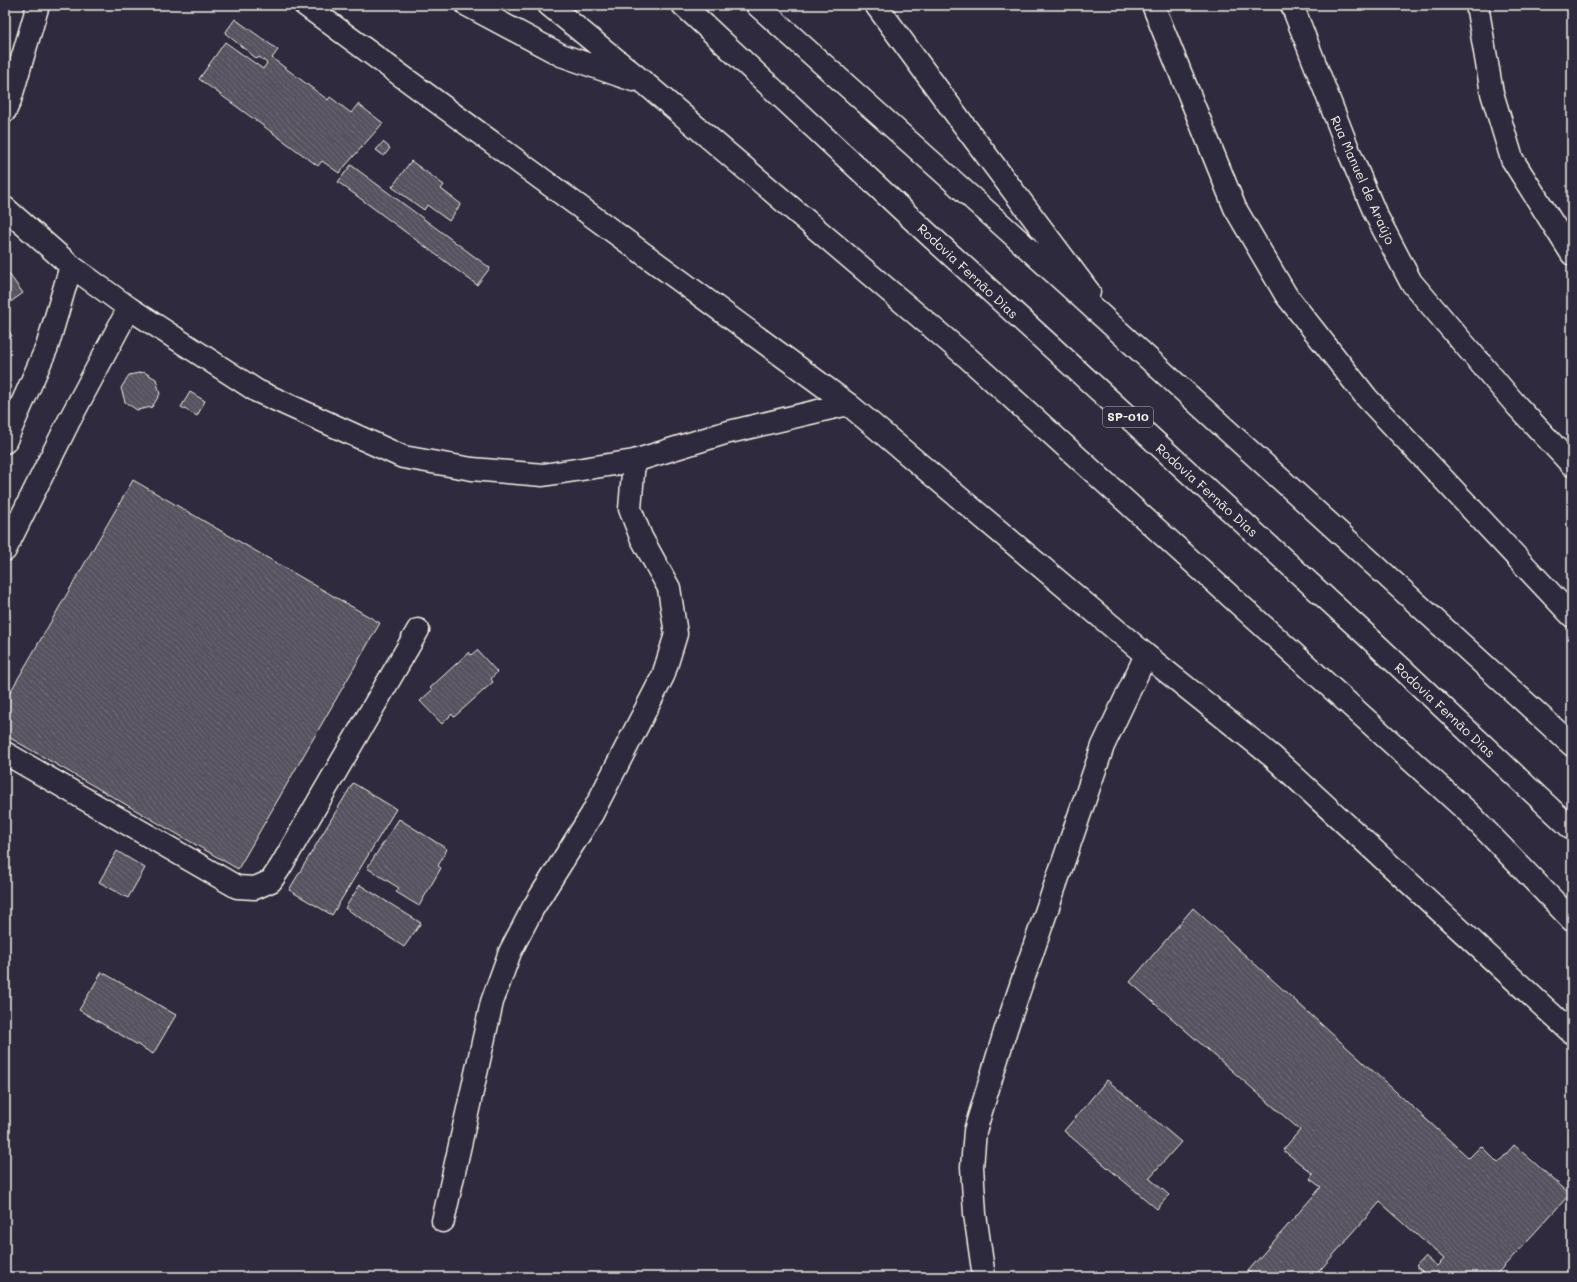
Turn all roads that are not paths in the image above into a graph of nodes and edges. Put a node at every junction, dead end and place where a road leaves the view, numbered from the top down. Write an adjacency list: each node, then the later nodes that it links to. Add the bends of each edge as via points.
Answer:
1 (38, 5): 12 (main road)
2 (305, 5): 18 (main road)
3 (468, 5): 11 (main road, via 561,56)
4 (549, 5): 11 (main road)
5 (683, 5): 28 (main road, Rodovia Fernão Dias / SP-010, via 926,232 1364,633)
6 (757, 5): 17 (main road)
7 (876, 5): 17 (main road, via 962,124)
8 (1153, 5): 23 (main road, via 1235,208 1286,295 1367,398)
9 (1292, 5): 21 (main road, Rua Manuel de Araújo, via 1368,198 1411,282 1517,406)
10 (1477, 5): 14 (main road, via 1492,93 1512,159)
11 (647, 85): 29 (main road, via 979,368 1469,813)
12 (5, 111)
13 (5, 208): 15 (main road)
14 (1572, 254)
15 (71, 266): 16 (main road); 19 (main road, via 47,347)
16 (130, 308): 20 (main road, via 257,391 403,457 472,469 543,475); 22 (main road, via 69,421)
17 (1124, 337): 26 (main road)
18 (848, 404): 20 (main road, via 725,433); 25 (main road)
19 (5, 442)
20 (634, 461): 31 (main road, via 630,509 641,538 670,588 676,634 662,676 592,814 533,908 510,952 492,1002)
21 (1572, 465)
22 (5, 550)
23 (1572, 616)
24 (418, 630): 27 (main road, via 281,866 271,881 255,888 237,886)
25 (1146, 655): 30 (main road, via 1273,757); 32 (main road, via 1103,746 1006,1029 975,1131 972,1167 975,1214)
26 (1572, 745)
27 (5, 753)
28 (1572, 829)
29 (1572, 920)
30 (1572, 1033)
31 (443, 1221)
32 (984, 1277)

